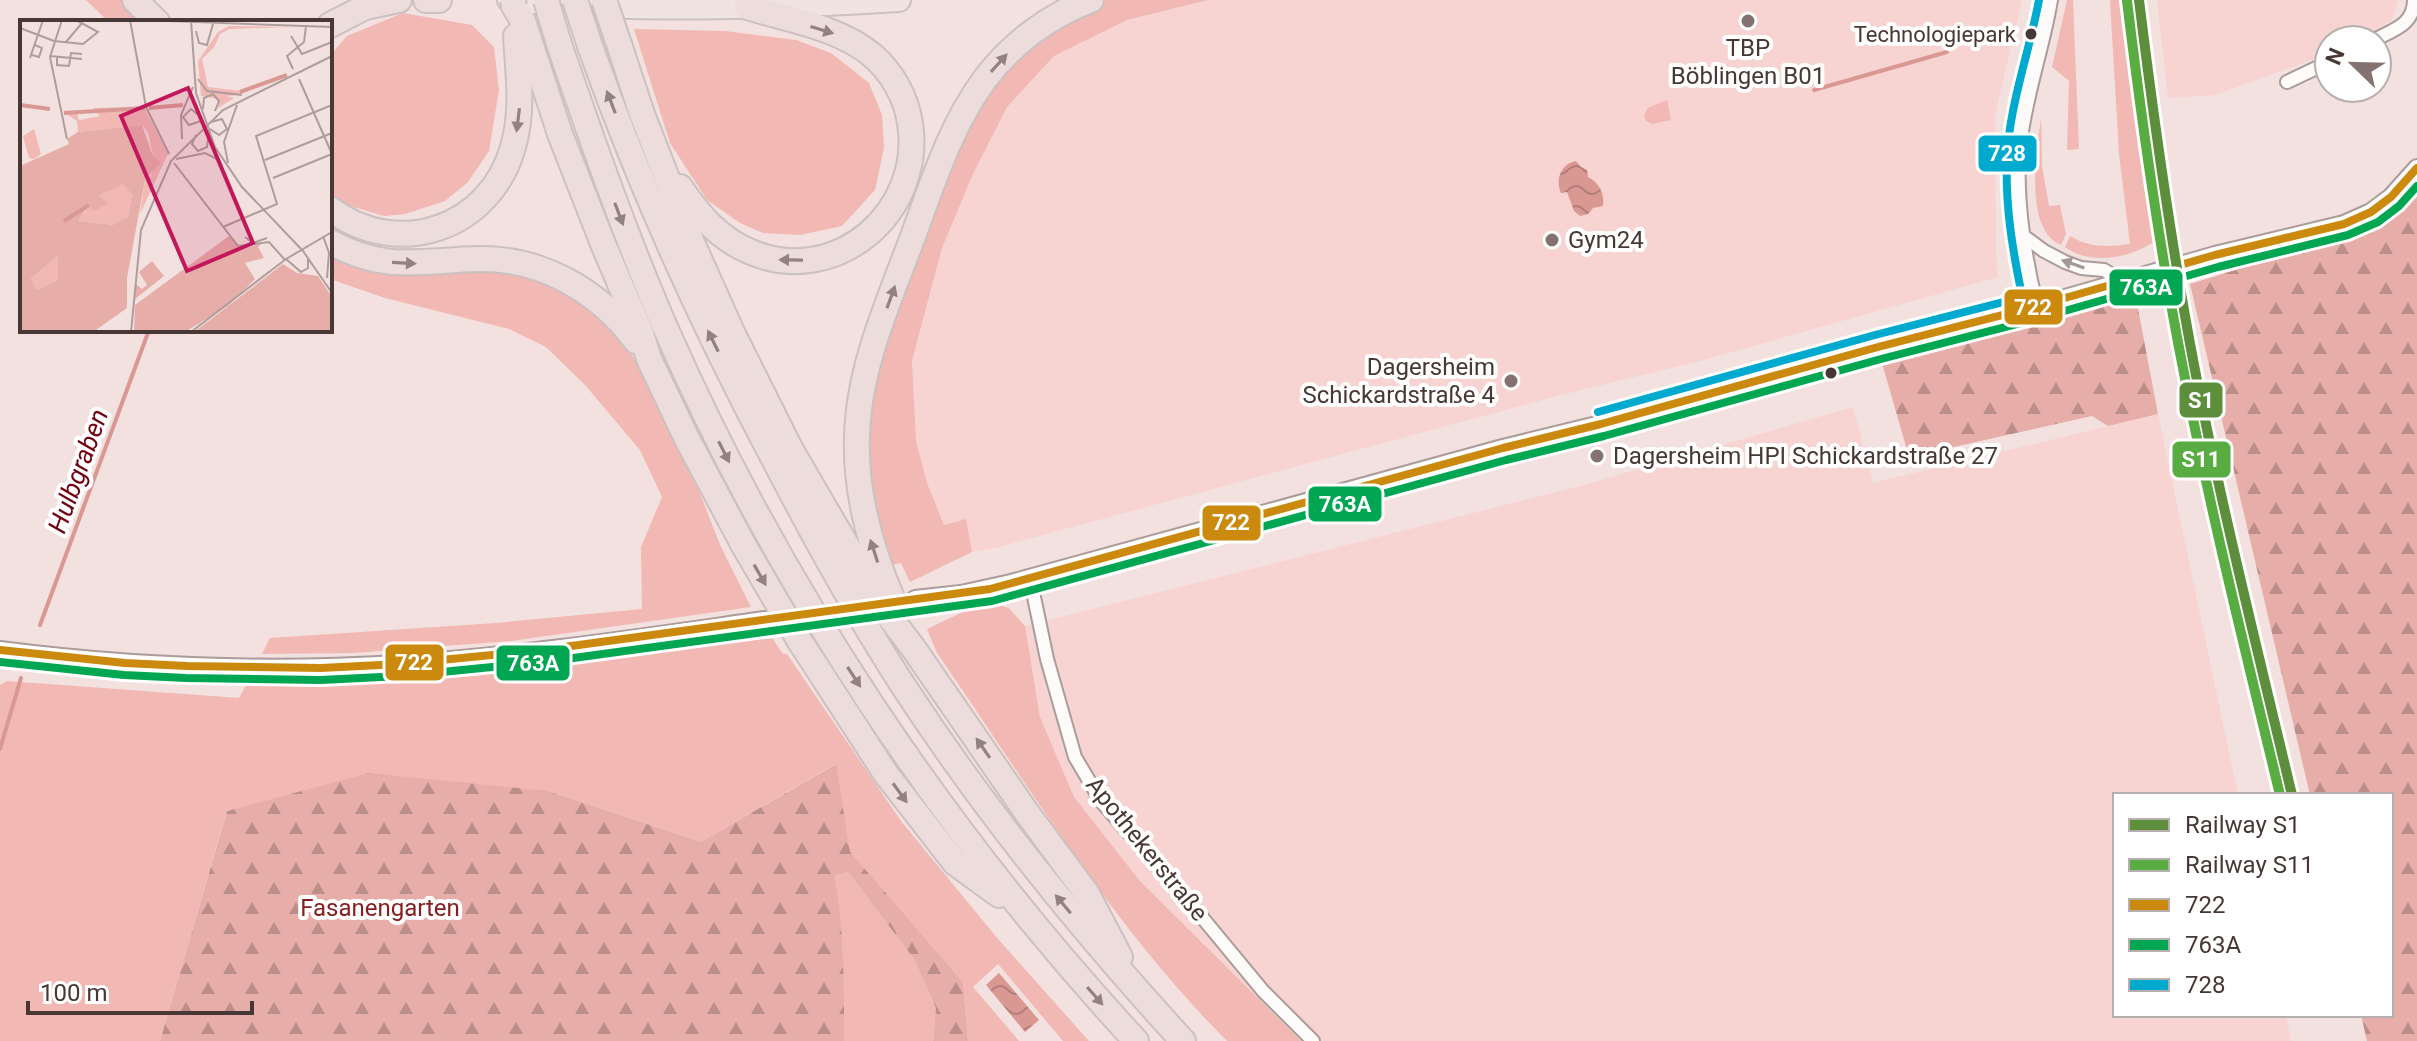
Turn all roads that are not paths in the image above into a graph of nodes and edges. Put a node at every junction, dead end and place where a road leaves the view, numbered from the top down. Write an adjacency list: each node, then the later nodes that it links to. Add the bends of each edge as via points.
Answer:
1 (135, 0): 14 (highway)
2 (399, 0): 15 (highway, via 365,7)
3 (426, 0): 4 (highway)
4 (439, 0)
5 (546, 0): 33 (highway, one-way to 33, bridge, via 601,167 650,293 743,488 882,719)
6 (575, 0): 34 (highway, one-way to 6, bridge, via 1005,830 868,632 712,338 649,198)
7 (604, 0): 20 (highway, bridge)
8 (899, 0): 13 (highway)
9 (1091, 0): 31 (highway, one-way to 9, via 876,558 863,510 856,456 866,372 936,174 968,105 1003,57 1025,38)
10 (2051, 0): 23 (street, via 2020,147)
11 (2414, 0): 16 (street, via 2406,24)
12 (512, 2): 13 (highway); 17 (highway, via 523,21)
13 (747, 7): 20 (highway, one-way to 20, via 833,32 870,54 894,80 909,115 911,158 887,216 861,240 823,257 779,260 751,252 697,211)
14 (155, 20)
15 (332, 24)
16 (2393, 30)
17 (523, 43): 22 (highway, one-way to 22, via 518,130 503,174 479,204 444,226 406,234 361,227); 27 (highway)
18 (2313, 70): 19 (street)
19 (2287, 82)
20 (652, 138): 31 (highway, via 704,271 777,424 883,608)
21 (2417, 168): 25 (street, via 2391,197 2344,224)
22 (332, 210)
23 (2025, 237): 25 (street, one-way to 23, via 2104,270 2065,262); 26 (street)
24 (332, 243): 27 (highway, one-way to 27, via 395,263 482,259 534,267 594,297)
25 (2124, 282): 26 (street)
26 (2037, 306): 28 (street)
27 (649, 359): 33 (highway, one-way to 33, via 750,557 857,731 955,863)
28 (1030, 578): 29 (street); 37 (street, Apothekerstraße, via 1075,757 1101,801 1263,991)
29 (915, 599)
30 (765, 620): 32 (street, via 480,657 321,668 165,666)
31 (914, 649): 34 (highway, one-way to 31, via 1087,894)
32 (0, 650)
33 (1027, 916): 35 (highway, one-way to 35)
34 (1131, 985): 36 (highway)
35 (1136, 1041)
36 (1183, 1041)
37 (1313, 1041)

